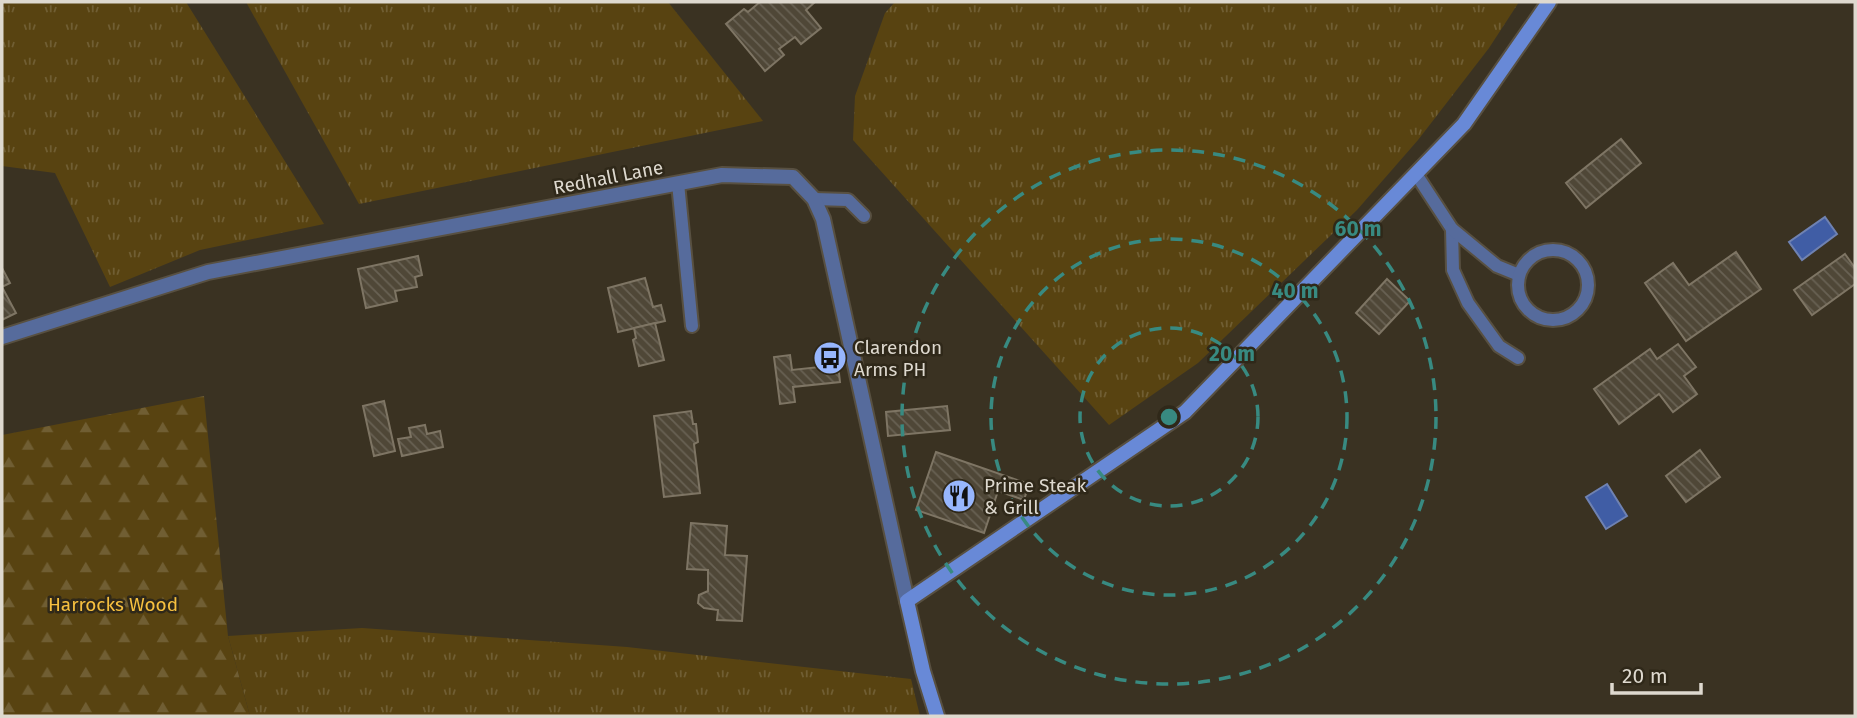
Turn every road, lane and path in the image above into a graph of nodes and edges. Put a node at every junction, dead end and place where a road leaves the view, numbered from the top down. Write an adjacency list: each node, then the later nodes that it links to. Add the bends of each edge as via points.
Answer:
1 (1549, 2): 2 (street, via 1464,124)
2 (1416, 174): 6 (lane); 11 (street, via 1185,412)
3 (678, 183): 4 (street, Redhall Lane, via 722,175 793,177); 8 (lane); 9 (street, Redhall Lane, via 208,271)
4 (814, 199): 5 (lane, via 848,201); 11 (street, Redhall Lane, via 823,219)
5 (864, 216)
6 (1452, 229): 7 (lane, via 1497,266); 10 (lane, via 1453,270 1468,303 1499,346)
7 (1519, 275): 7 (lane, via 1520,298 1535,316 1546,320 1569,317 1585,300 1587,277 1575,257 1565,252 1542,251 1532,256)
8 (692, 326)
9 (2, 337)
10 (1518, 358)
11 (908, 601): 12 (street)
12 (937, 716)

